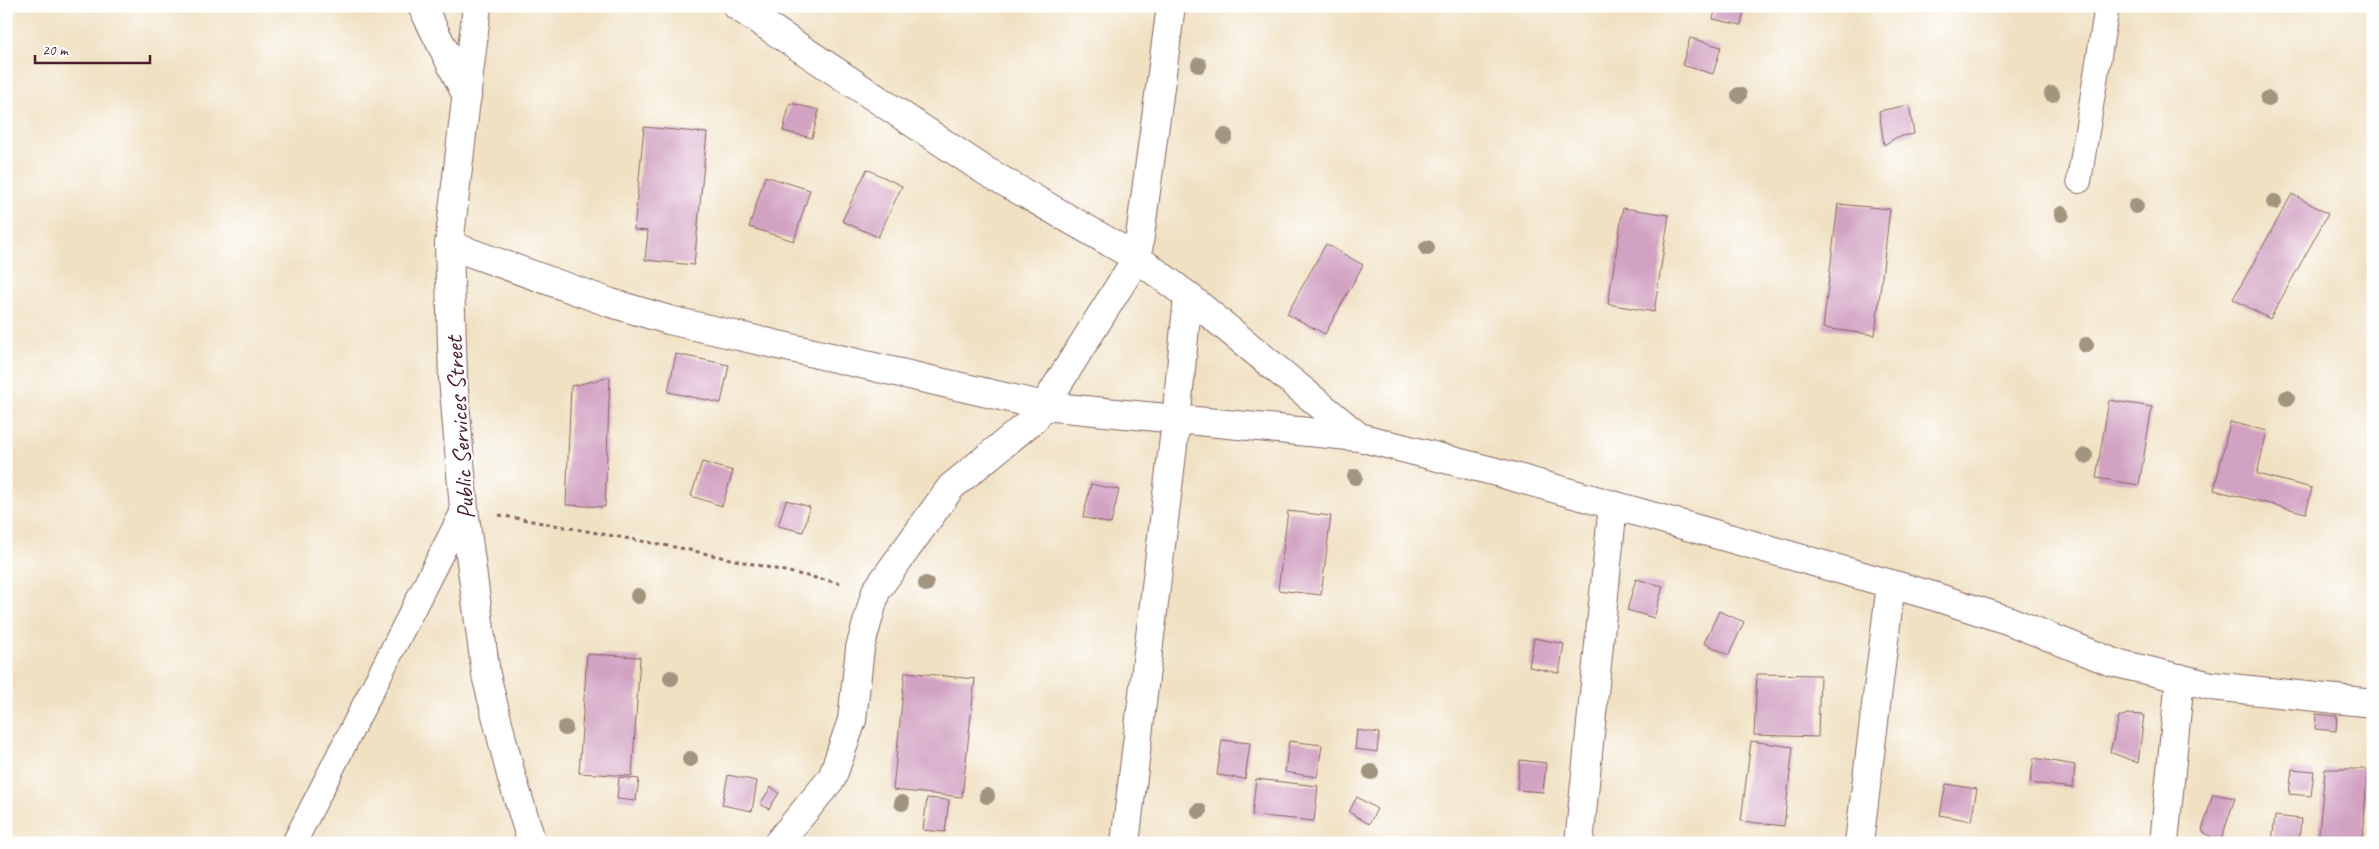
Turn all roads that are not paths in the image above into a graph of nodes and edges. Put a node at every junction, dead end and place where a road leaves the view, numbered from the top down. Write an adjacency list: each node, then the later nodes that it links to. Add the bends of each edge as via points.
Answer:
1 (422, 6): 6 (street)
2 (477, 6): 6 (street, Public Services Street)
3 (738, 6): 9 (street, via 984,170)
4 (1171, 6): 9 (street)
5 (2107, 6): 7 (lane)
6 (467, 96): 8 (street, Public Services Street)
7 (2079, 181)
8 (449, 245): 11 (street, via 610,303 669,320); 15 (street, Public Services Street, via 453,378)
9 (1137, 258): 10 (street); 11 (street)
10 (1188, 296): 12 (street); 13 (street)
11 (1044, 406): 12 (street); 21 (street, via 1033,420 951,487 876,591 860,648 852,720 832,778)
12 (1176, 420): 13 (street); 22 (street)
13 (1359, 436): 14 (street)
14 (1613, 505): 16 (street); 23 (street)
15 (464, 509): 19 (lane); 20 (street, Public Services Street, via 486,675)
16 (1891, 584): 17 (street, via 2010,622 2112,662); 24 (street)
17 (2180, 678): 18 (street, via 2212,686); 25 (street)
18 (2373, 703)
19 (294, 843)
20 (532, 843)
21 (778, 843)
22 (1125, 843)
23 (1579, 843)
24 (1859, 843)
25 (2164, 843)

